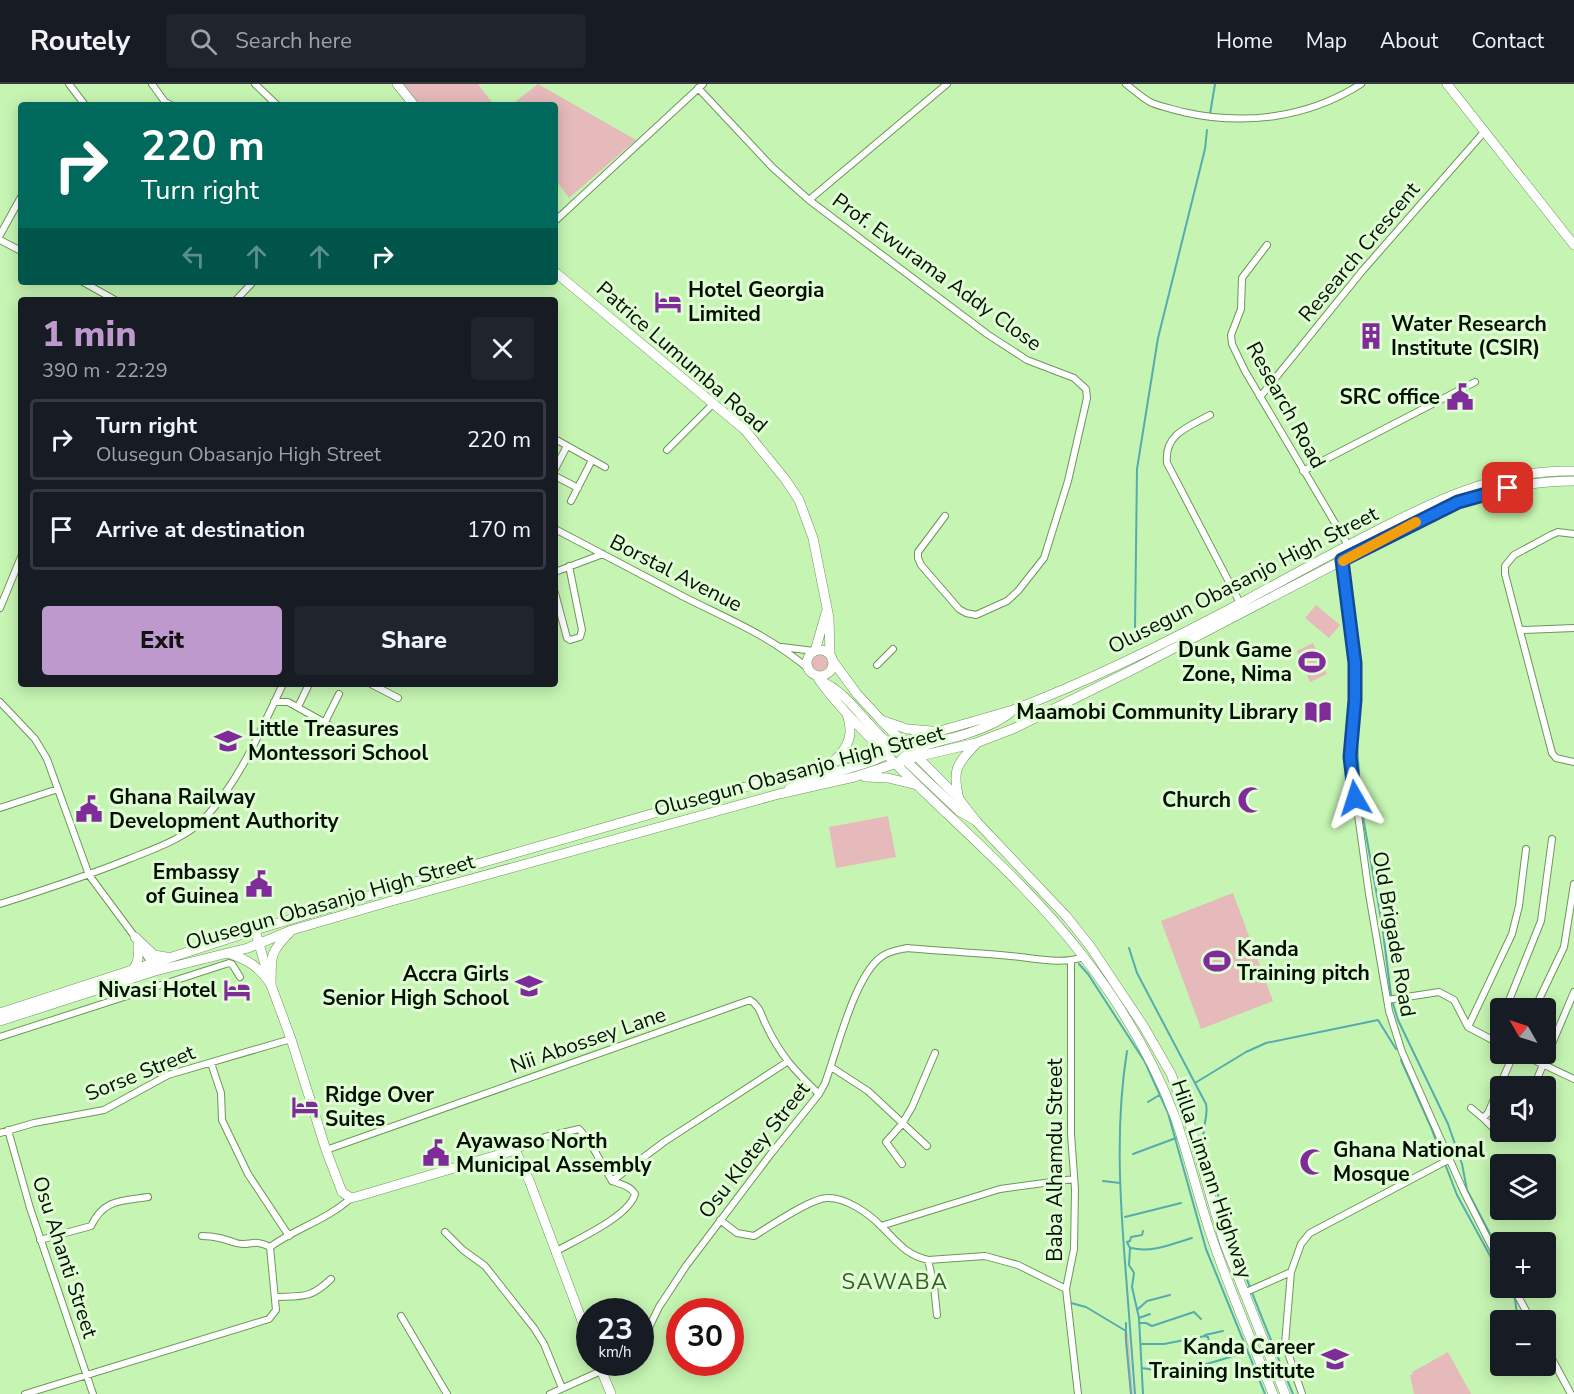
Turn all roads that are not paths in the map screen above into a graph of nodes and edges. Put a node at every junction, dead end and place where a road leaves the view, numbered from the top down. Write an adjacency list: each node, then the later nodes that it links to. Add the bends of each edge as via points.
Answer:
1 (69, 84): 10 (street)
2 (152, 84): 11 (street)
3 (255, 84): 12 (street)
4 (398, 84): 13 (main road)
5 (947, 84): 15 (street)
6 (1126, 84): 7 (street, via 1151,103 1212,118 1239,119 1300,112)
7 (1361, 84)
8 (1446, 84): 14 (main road)
9 (700, 86): 15 (street, Prof. Ewurama Addy Close, via 772,167); 17 (street)
10 (83, 102)
11 (165, 102)
12 (274, 102)
13 (412, 102)
14 (1485, 131): 21 (main road); 29 (street, Research Crescent, via 1363,270)
15 (809, 200): 44 (street, Prof. Ewurama Addy Close, via 987,334 1027,360 1074,378 1086,389 1077,444 1048,547 1039,565 1012,598 976,615 966,613 921,565 918,552)
16 (18, 202): 18 (street)
17 (558, 219)
18 (0, 235)
19 (0, 240): 22 (street)
20 (1267, 245): 29 (street, Research Road, via 1242,278 1241,309 1231,335)
21 (1574, 245)
22 (18, 249)
23 (558, 275): 30 (main road, Patrice Lumumba Road)
24 (88, 285): 26 (street)
25 (250, 285): 27 (street)
26 (110, 297)
27 (239, 297)
28 (1475, 382): 38 (street)
29 (1260, 397): 38 (street, Research Road)
30 (713, 404): 34 (street); 56 (main road, Patrice Lumumba Road, via 745,430 799,500 813,538)
31 (1210, 415): 53 (street, via 1176,434 1169,443 1167,463)
32 (558, 441): 33 (street)
33 (567, 446): 35 (street); 36 (street)
34 (667, 450)
35 (592, 460): 37 (street); 42 (street)
36 (558, 463)
37 (605, 467)
38 (1304, 471): 47 (street, Research Road)
39 (1574, 471): 47 (main road, Olusegun Obasanjo High Street, via 1522,475 1477,486)
40 (558, 478): 42 (street)
41 (1574, 481): 49 (main road, Olusegun Obasanjo High Street, via 1519,485 1458,502)
42 (578, 488): 43 (street)
43 (571, 501)
44 (945, 516)
45 (558, 531): 48 (street, Borstal Avenue)
46 (1574, 534): 58 (street, via 1551,535 1514,555 1505,566)
47 (1348, 545): 53 (main road, Olusegun Obasanjo High Street)
48 (603, 554): 51 (street); 59 (street, Borstal Avenue)
49 (1342, 560): 79 (main road, Olusegun Obasanjo High Street, via 1051,711); 111 (street, Old Brigade Road, via 1355,663 1350,757)
50 (18, 564): 55 (street)
51 (569, 567): 52 (street); 54 (street, via 582,630 580,637 567,638)
52 (558, 571)
53 (1240, 603): 73 (main road, Olusegun Obasanjo High Street, via 1098,675)
54 (558, 604)
55 (0, 608)
56 (827, 608): 61 (main road, Patrice Lumumba Road); 62 (main road, Patrice Lumumba Road)
57 (1574, 628): 58 (street)
58 (1521, 630): 83 (street, via 1552,753 1556,758)
59 (781, 647): 61 (street, Borstal Avenue); 64 (street, Borstal Avenue)
60 (893, 649): 63 (street)
61 (815, 651): 62 (main road, via 824,650); 64 (main road, via 807,660)
62 (831, 658): 64 (main road, via 828,672); 75 (main road)
63 (877, 665)
64 (815, 675): 74 (main road); 80 (main road, via 841,694)
65 (282, 687): 71 (street)
66 (308, 687): 72 (street)
67 (377, 687): 69 (street)
68 (339, 694): 76 (street)
69 (398, 698)
70 (0, 702): 86 (street, via 35,739)
71 (274, 702): 72 (street); 93 (street, via 242,766 204,819 158,847)
72 (298, 707): 76 (street)
73 (1013, 711): 78 (main road, Olusegun Obasanjo High Street); 81 (main road, via 998,722)
74 (847, 714): 80 (main road); 82 (main road, via 849,742)
75 (881, 720): 78 (main road, via 907,729); 80 (main road)
76 (325, 722): 77 (street)
77 (338, 730)
78 (938, 731): 80 (main road, Olusegun Obasanjo High Street)
79 (976, 743): 81 (main road, Olusegun Obasanjo High Street); 88 (main road, via 955,772)
80 (891, 749): 81 (main road, Hilla Limann Highway); 81 (main road, Hilla Limann Highway); 82 (main road, Olusegun Obasanjo High Street); 87 (main road)
81 (907, 758): 84 (main road, Olusegun Obasanjo High Street); 85 (main road, Hilla Limann Highway); 88 (main road, Hilla Limann Highway); 90 (main road, via 959,811)
82 (834, 761): 96 (main road, Olusegun Obasanjo High Street)
83 (1574, 762)
84 (854, 777): 85 (main road, via 888,778); 87 (main road, Olusegun Obasanjo High Street)
85 (917, 785): 102 (main road, Hilla Limann Highway, via 1013,875)
86 (58, 789): 89 (street); 93 (street)
87 (779, 794): 97 (main road, Olusegun Obasanjo High Street)
88 (959, 799): 90 (main road, Hilla Limann Highway)
89 (0, 808)
90 (976, 821): 156 (main road, Hilla Limann Highway, via 1090,946 1158,1050 1189,1121 1224,1242)
91 (1552, 839): 109 (street, via 1541,921)
92 (1526, 849): 114 (street, via 1512,934)
93 (89, 875): 95 (street); 98 (street)
94 (1574, 884): 110 (street, via 1564,947)
95 (0, 904)
96 (255, 930): 99 (main road); 101 (main road, Olusegun Obasanjo High Street)
97 (292, 930): 99 (main road, Olusegun Obasanjo High Street); 107 (main road, via 274,949)
98 (136, 940): 101 (main road, via 154,955); 104 (street); 105 (main road, via 139,958)
99 (260, 943): 100 (main road, Olusegun Obasanjo High Street); 107 (main road)
100 (226, 952): 104 (main road, Olusegun Obasanjo High Street); 107 (main road, via 251,962)
101 (174, 957): 104 (main road, Olusegun Obasanjo High Street)
102 (1084, 957): 103 (street, Osu Klotey Street); 172 (main road, Hilla Limann Highway, via 1135,1033 1168,1101 1212,1238)
103 (1071, 961): 124 (street, Osu Klotey Street, via 907,948 892,951 875,963 857,991); 139 (street, Baba Alhamdu Street)
104 (153, 967): 105 (main road, Olusegun Obasanjo High Street); 113 (main road, Olusegun Obasanjo High Street)
105 (133, 969): 112 (main road, Olusegun Obasanjo High Street)
106 (240, 977): 116 (street, via 229,963)
107 (271, 985): 117 (main road)
108 (1574, 992): 115 (street)
109 (1510, 998)
110 (1540, 998)
111 (1387, 1000): 114 (street, via 1439,992 1454,1000); 137 (street, Old Brigade Road, via 1402,1052)
112 (2, 1012)
113 (0, 1021)
114 (1468, 1027): 118 (street)
115 (1556, 1034)
116 (0, 1037)
117 (291, 1038): 121 (street, Sorse Street); 135 (main road)
118 (1490, 1039)
119 (935, 1053): 130 (street)
120 (787, 1062): 127 (street, Nii Abossey Lane); 135 (street, Nii Abossey Lane, via 750,1000); 140 (street, via 664,1142)
121 (211, 1063): 132 (street, Sorse Street, via 168,1075 104,1110); 147 (street, via 221,1094 222,1120 248,1174)
122 (1509, 1064): 129 (street)
123 (1543, 1064): 125 (street); 126 (street)
124 (831, 1067): 127 (street, Osu Klotey Street); 130 (street, via 868,1091)
125 (1538, 1076)
126 (1574, 1079)
127 (819, 1094): 143 (street, Osu Klotey Street)
128 (1471, 1108): 129 (street)
129 (1483, 1118): 131 (street)
130 (902, 1124): 134 (street); 138 (street, via 886,1142)
131 (1490, 1125)
132 (8, 1130): 133 (street, Sorse Street); 148 (street, Osu Ahanti Street)
133 (0, 1133)
134 (927, 1146)
135 (326, 1150): 142 (main road, via 342,1192)
136 (515, 1150): 140 (street, via 579,1129); 142 (main road); 151 (main road)
137 (1450, 1160): 149 (street, Old Brigade Road); 153 (street, via 1310,1233 1301,1244)
138 (902, 1164)
139 (1074, 1179): 144 (street, via 1000,1190); 155 (street, Baba Alhamdu Street, via 1074,1249)
140 (612, 1181): 151 (street, via 633,1190 633,1201 603,1225)
141 (147, 1197): 148 (street, via 110,1203 97,1214 91,1226)
142 (351, 1198): 147 (street, via 333,1213)
143 (720, 1220): 144 (street, via 737,1233 754,1236 827,1197 849,1204); 161 (street, Osu Klotey Street)
144 (881, 1226): 152 (street, via 903,1250)
145 (446, 1232): 166 (street, via 485,1266 534,1328 544,1344)
146 (202, 1236): 150 (street, via 237,1244 260,1242)
147 (289, 1236): 150 (street)
148 (40, 1240): 163 (street, Osu Ahanti Street)
149 (1490, 1245)
150 (270, 1247): 157 (street)
151 (555, 1252): 158 (main road)
152 (928, 1260): 155 (street, via 985,1256 1018,1265); 159 (street)
153 (1291, 1272): 156 (street); 174 (street, via 1285,1344)
154 (331, 1279): 157 (street, via 311,1294)
155 (1066, 1289): 171 (street, Baba Alhamdu Street)
156 (1244, 1293): 173 (main road, Hilla Limann Highway)
157 (275, 1297): 163 (street, via 276,1310 269,1318)
158 (576, 1306)
159 (937, 1315)
160 (401, 1316): 169 (street)
161 (654, 1317)
162 (1556, 1366): 175 (street)
163 (85, 1374): 167 (street); 168 (street, Osu Ahanti Street)
164 (585, 1376): 166 (street)
165 (603, 1376): 170 (main road)
166 (556, 1392)
167 (25, 1394)
168 (93, 1394)
169 (447, 1394)
170 (611, 1394)
171 (1078, 1394)
172 (1273, 1394)
173 (1285, 1394)
174 (1302, 1394)
175 (1571, 1394)

